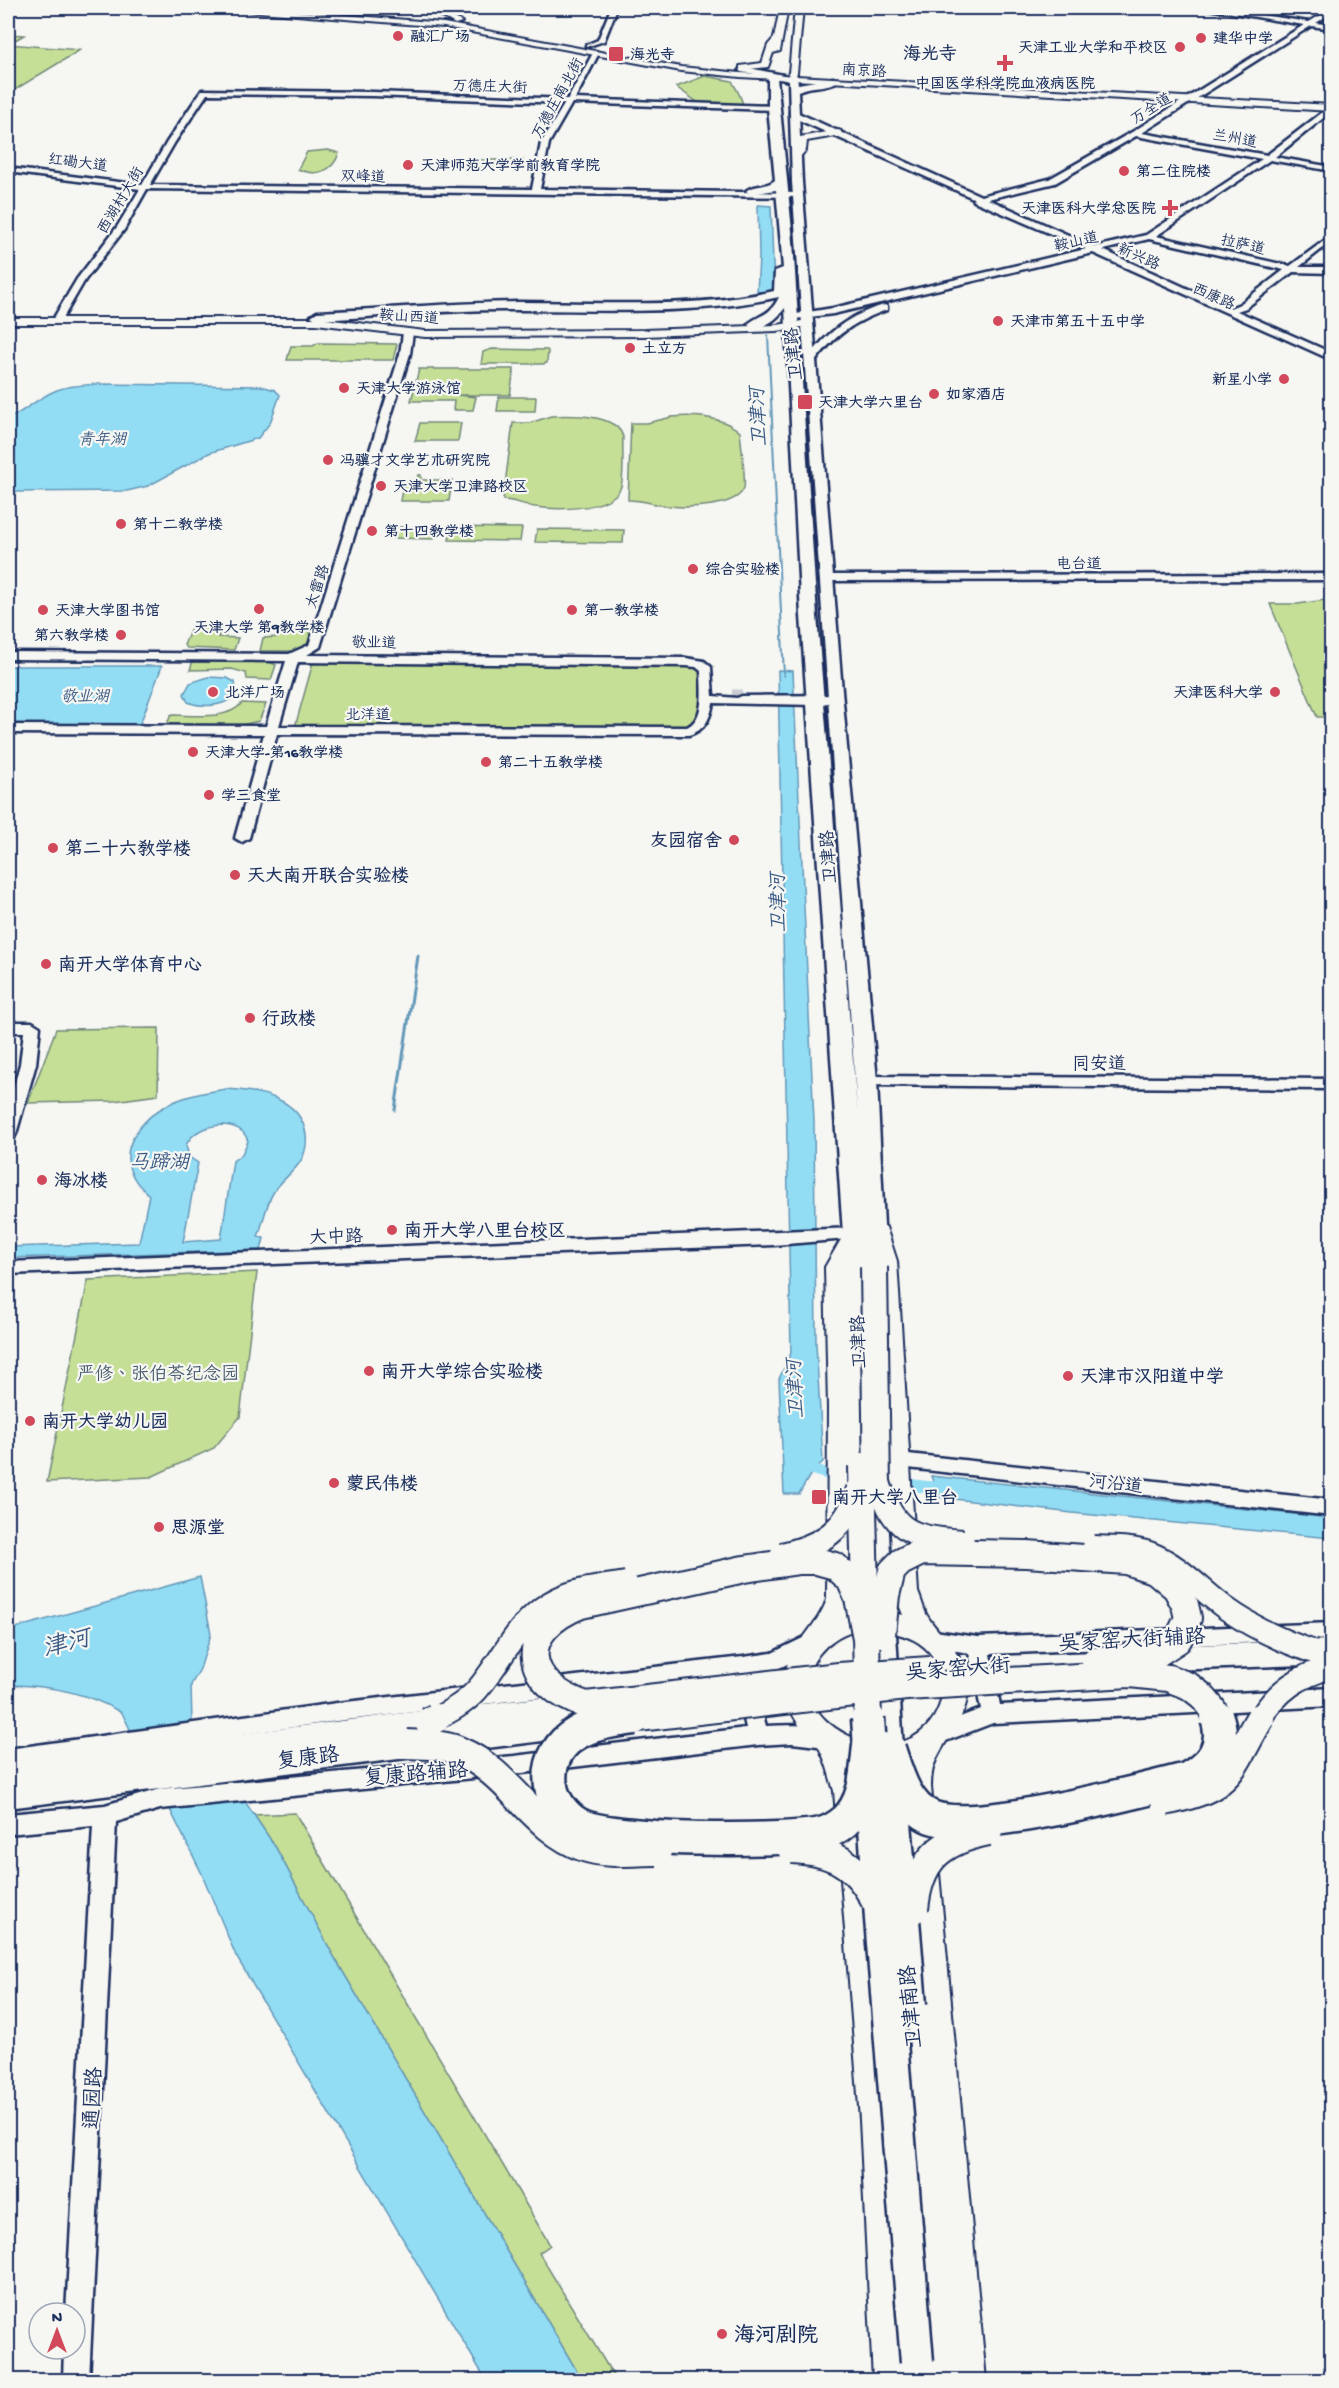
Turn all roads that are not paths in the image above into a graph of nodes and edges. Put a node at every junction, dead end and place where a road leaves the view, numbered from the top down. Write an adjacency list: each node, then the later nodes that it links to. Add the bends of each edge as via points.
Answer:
1 (236, 8): 12 (main road, via 381,20)
2 (300, 8): 11 (main road)
3 (614, 8): 17 (street, via 602,41)
4 (784, 8): 16 (main road)
5 (799, 8): 21 (main road)
6 (880, 8): 7 (street)
7 (928, 8)
8 (1205, 8): 14 (street)
9 (388, 10): 11 (main road)
10 (1332, 10): 14 (street, 万全道)
11 (361, 12): 12 (main road)
12 (415, 15): 13 (main road); 13 (main road); 18 (main road, via 436,24)
13 (460, 22): 17 (main road)
14 (1309, 24): 15 (street); 25 (street, 万全道)
15 (1332, 27)
16 (779, 38): 19 (main road, via 765,65); 21 (main road)
17 (588, 46): 19 (main road)
18 (596, 53): 20 (main road, via 681,69); 26 (street, 万德庄南北街)
19 (726, 68): 20 (main road)
20 (742, 72): 21 (highway); 21 (main road, via 764,80)
21 (781, 75): 22 (main road, 南京路); 23 (highway, 卫津路); 27 (highway, 卫津路)
22 (835, 79): 23 (highway, via 805,84); 25 (main road, 南京路)
23 (792, 91): 29 (highway, 卫津路)
24 (205, 92): 26 (street, 万德庄大街); 37 (street, 西湖村大街)
25 (1190, 99): 28 (main road, 南京路); 28 (main road, 南京路); 31 (street, 万全道)
26 (567, 102): 27 (street, 万德庄大街); 40 (street, 万德庄南北街, via 545,143)
27 (773, 108): 38 (highway, 卫津路)
28 (1330, 110): 34 (street, 鞍山道)
29 (793, 114): 30 (street); 33 (highway, 卫津路)
30 (838, 133): 32 (main road); 42 (street)
31 (1134, 134): 34 (street, 兰州道); 42 (street, 万全道, via 1052,181)
32 (827, 135): 33 (main road, via 803,139 802,150); 42 (street)
33 (796, 156): 39 (highway, 卫津路)
34 (1270, 158): 36 (street, 兰州道); 44 (street, 鞍山道)
35 (8, 168): 37 (street, 红磡大道)
36 (1332, 169)
37 (144, 186): 40 (street, 双峰道); 54 (street, 西湖村大街)
38 (782, 189): 39 (street); 39 (street); 41 (highway); 46 (highway, 卫津路)
39 (797, 189): 56 (highway, 卫津路)
40 (536, 190): 41 (street, 双峰道)
41 (751, 193)
42 (977, 199): 45 (street)
43 (1332, 237): 47 (street)
44 (1152, 238): 45 (street, 鞍山道); 47 (street, 拉萨道)
45 (1093, 254): 50 (street, 鞍山道); 51 (street, 新兴路); 56 (street, 鞍山道); 61 (street, 西康路)
46 (788, 259): 49 (highway, 卫津路); 53 (highway, via 782,269 780,293 750,300 696,305 485,306)
47 (1293, 269): 48 (street, 拉萨道); 51 (street, via 1243,306)
48 (1332, 270)
49 (789, 289): 56 (highway, 卫津路); 57 (highway, via 774,316)
50 (890, 305): 56 (street, 鞍山道); 60 (street, via 833,332)
51 (1228, 311): 59 (street, 新兴路)
52 (8, 315): 54 (main road, 鞍山西道)
53 (317, 316): 54 (main road, 鞍山西道); 57 (main road, 鞍山西道, via 418,329)
54 (58, 318): 55 (main road, 鞍山西道); 58 (main road, 鞍山西道, via 316,321)
55 (8, 321)
56 (799, 321): 57 (main road, 鞍山西道); 58 (main road, 鞍山西道, via 644,333); 60 (highway, 卫津路); 67 (highway, 卫津路, via 795,364)
57 (754, 324)
58 (408, 333): 65 (street, 太雷路, via 405,354 314,647)
59 (1332, 357)
60 (812, 361): 63 (highway, 卫津路)
61 (1332, 363)
62 (1332, 577): 63 (street, 电台道)
63 (826, 579): 67 (highway, 卫津路)
64 (8, 655): 65 (street, 敬业道)
65 (294, 656): 66 (street, 敬业道, via 694,662 706,667); 69 (street)
66 (705, 697): 67 (street); 69 (street, 北洋道, via 705,718 689,731)
67 (822, 698): 72 (highway, 卫津路); 76 (highway, 卫津路)
68 (8, 729): 69 (street, 北洋道)
69 (271, 730): 70 (street)
70 (242, 838)
71 (8, 1027): 74 (street, via 33,1027 28,1064)
72 (866, 1081): 73 (street, 同安道); 75 (highway, 卫津路)
73 (1332, 1084)
74 (8, 1134)
75 (871, 1203): 77 (highway, 卫津路); 79 (main road, via 887,1261)
76 (854, 1234): 77 (highway, 卫津路); 78 (street, 大中路); 84 (main road, via 835,1267 839,1599 833,1617)
77 (864, 1266): 79 (highway, 卫津路, bridge)
78 (8, 1268)
79 (884, 1464): 80 (street, 河沿道); 82 (highway, 卫津路, bridge); 83 (main road, via 902,1508 906,1592 917,1620); 86 (main road, bridge, via 887,1509 911,1533 937,1540 1132,1548 1153,1554 1271,1637); 92 (main road, bridge, via 849,1516 819,1543 796,1552 571,1593 555,1600 526,1624 460,1706)
80 (1332, 1508)
81 (1332, 1631): 85 (street, 吴家窑大街辅路)
82 (874, 1636): 88 (highway, bridge, via 892,1572 901,1562 921,1552 1126,1561 1156,1571 1171,1583 1188,1618 1178,1640); 90 (highway, bridge, via 850,1579 833,1566 812,1560 591,1602 558,1615 547,1624 535,1648 536,1664 550,1689); 97 (highway, 卫津南路, bridge)
83 (934, 1641): 84 (main road, via 880,1619 854,1620); 85 (street, 吴家窑大街辅路); 93 (main road, via 954,1678 956,1701)
84 (811, 1643): 87 (street, via 775,1661); 95 (main road, via 799,1663 796,1686 802,1709)
85 (978, 1646): 91 (street)
86 (1327, 1659): 88 (highway, 吴家窑大街, bridge); 104 (main road, bridge, via 1282,1688 1219,1784 1113,1810 967,1835 939,1848 916,1883)
87 (743, 1666): 94 (street); 98 (street, via 337,1712)
88 (1123, 1667): 90 (highway, 吴家窑大街, bridge); 97 (highway, bridge, via 1187,1684 1212,1708 1221,1729 1221,1741 1211,1764 1200,1774 1070,1805 947,1822 925,1814 907,1797)
89 (1332, 1697): 91 (street)
90 (598, 1713): 92 (highway, 复康路, bridge); 96 (highway, 复康路, bridge); 97 (highway, bridge, via 562,1745 549,1768 547,1784 562,1815 599,1832 711,1838 822,1834 847,1820 861,1799)
91 (992, 1714): 93 (street)
92 (429, 1722): 99 (highway, 复康路)
93 (938, 1735): 95 (main road, via 910,1750 878,1755 856,1752); 105 (main road, via 922,1757 918,1787 952,2193)
94 (758, 1736): 95 (street, 复康路辅路); 101 (street, 复康路辅路, via 160,1799)
95 (826, 1738): 105 (main road, via 847,1791 874,2120)
96 (407, 1744): 100 (highway, 复康路); 103 (main road, bridge, via 461,1752 496,1776 554,1831 587,1848 810,1849 831,1854 848,1862 862,1876)
97 (879, 1747): 103 (highway, 卫津南路, bridge); 104 (highway, 卫津南路, bridge)
98 (8, 1758)
99 (8, 1776)
100 (8, 1795)
101 (105, 1815): 102 (street, 复康路辅路); 106 (street, 通园路)
102 (8, 1824)
103 (881, 1919): 105 (highway, 卫津南路, bridge)
104 (910, 2005): 105 (highway, 卫津南路)
105 (930, 2374)
106 (76, 2380)

